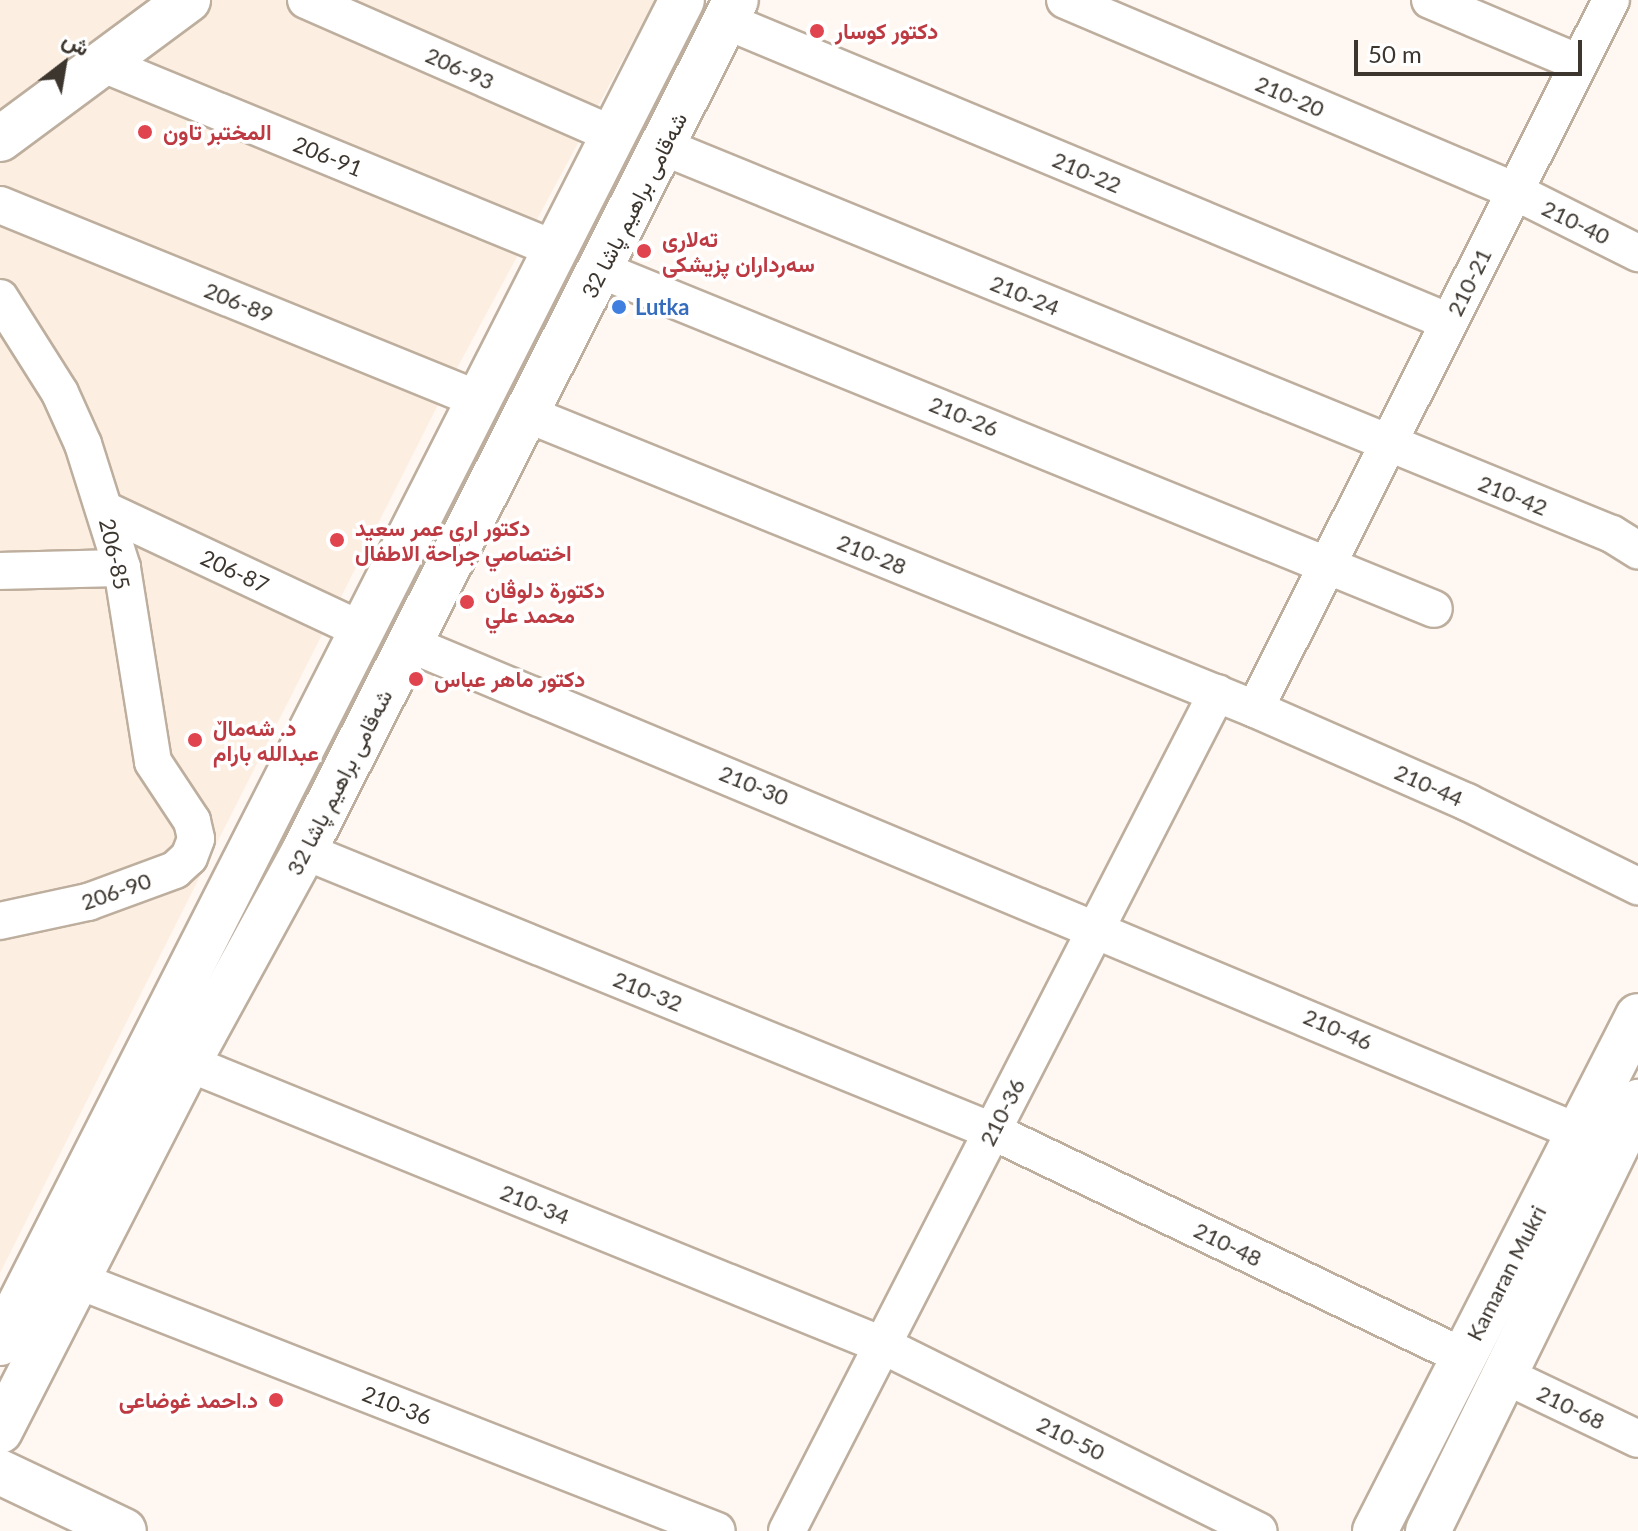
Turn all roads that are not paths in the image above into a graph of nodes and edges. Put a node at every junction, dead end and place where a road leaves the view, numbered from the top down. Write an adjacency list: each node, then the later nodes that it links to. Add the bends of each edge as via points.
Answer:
1 (188, 0): 8 (main road)
2 (306, 0): 10 (street, 206-93)
3 (681, 0): 10 (main road, شەقامی براهیم پاشا 32)
4 (1065, 0): 13 (street, 210-20)
5 (1430, 0): 9 (street)
6 (1611, 0): 9 (street, 210-21)
7 (731, 11): 12 (main road, شەقامی براهیم پاشا 32); 19 (street, 210-22)
8 (101, 63): 11 (main road); 15 (street, 206-91)
9 (1579, 63): 13 (street, 210-21)
10 (614, 135): 15 (main road, شەقامی براهیم پاشا 32)
11 (0, 139)
12 (664, 147): 17 (main road, شەقامی براهیم پاشا 32); 22 (street, 210-24)
13 (1514, 191): 16 (street, 210-40); 19 (street, 210-21)
14 (0, 205): 20 (street, 206-89)
15 (555, 249): 20 (main road, شەقامی براهیم پاشا 32)
16 (1638, 253)
17 (601, 270): 21 (main road, شەقامی براهیم پاشا 32); 25 (street, 210-26)
18 (0, 298): 23 (street, 206-85, via 60,393)
19 (1449, 322): 22 (street, 210-21)
20 (477, 399): 29 (main road, شەقامی براهیم پاشا 32)
21 (527, 414): 30 (main road, شەقامی براهیم پاشا 32); 31 (street, 210-28)
22 (1385, 445): 24 (street, 210-42, via 1612,534); 25 (street, 210-21)
23 (105, 510): 26 (street, 206-85); 29 (street, 206-87)
24 (1638, 550)
25 (1326, 564): 28 (street); 32 (street, 210-21)
26 (122, 568): 27 (street); 33 (street, 206-85, via 153,762)
27 (0, 571)
28 (1434, 609)
29 (365, 632): 45 (main road, شەقامی براهیم پاشا 32)
30 (410, 644): 34 (main road, شەقامی براهیم پاشا 32); 37 (street, 210-30)
31 (1217, 693): 32 (street, 210-44); 37 (street, 210-36)
32 (1255, 709): 35 (street, 210-44, via 1467,802)
33 (192, 821): 36 (street, 206-90, via 196,839 189,857 175,870 88,902)
34 (304, 851): 39 (main road, شەقامی براهیم پاشا 32); 41 (street, 210-32)
35 (1638, 886)
36 (0, 921)
37 (1097, 926): 41 (street, 210-36); 42 (street, 210-46)
38 (1638, 1016): 42 (main road, Kamaran Mukri)
39 (188, 1063): 44 (main road, شەقامی براهیم پاشا 32); 46 (street, 210-34)
40 (1638, 1102): 43 (main road, Kamaran Mukri)
41 (992, 1131): 46 (street, 210-36); 47 (street, 210-48)
42 (1578, 1132): 47 (main road, Kamaran Mukri)
43 (1629, 1151): 48 (main road, Kamaran Mukri)
44 (77, 1280): 49 (main road, شەقامی براهیم پاشا 32); 55 (street, 210-36)
45 (0, 1343)
46 (882, 1345): 56 (street, 210-36); 57 (street, 210-50)
47 (1464, 1357): 51 (main road, Kamaran Mukri)
48 (1504, 1375): 50 (street, 210-68); 52 (main road, Kamaran Mukri)
49 (0, 1431)
50 (1638, 1439)
51 (1419, 1445): 52 (main road); 58 (main road, Kamaran Mukri)
52 (1461, 1464): 59 (main road, Kamaran Mukri)
53 (0, 1472): 54 (main road)
54 (124, 1531)
55 (717, 1531)
56 (787, 1531)
57 (1259, 1531)
58 (1375, 1531)
59 (1428, 1531)

